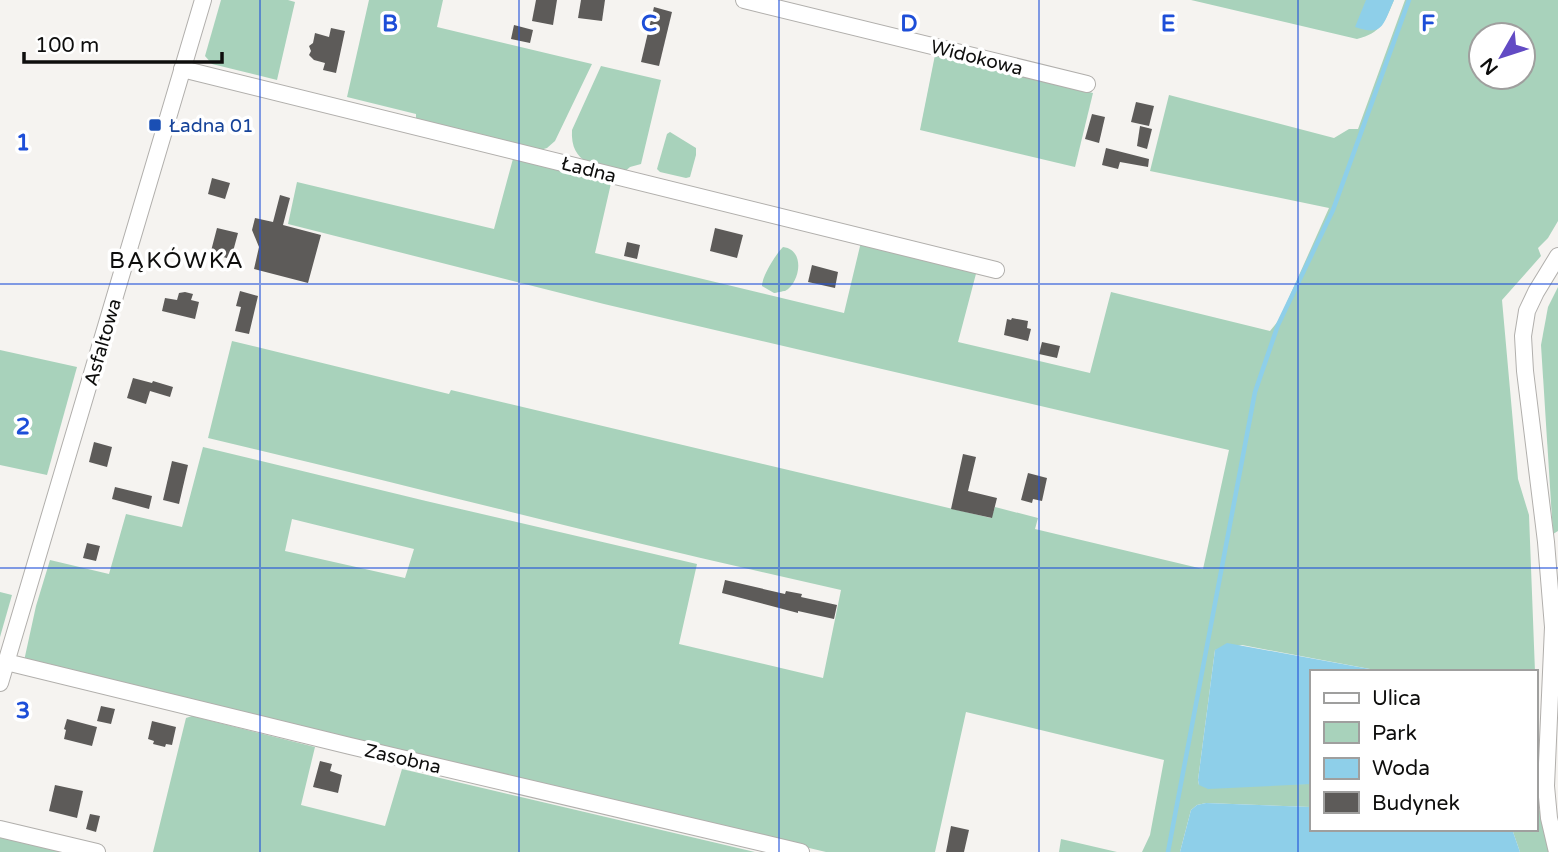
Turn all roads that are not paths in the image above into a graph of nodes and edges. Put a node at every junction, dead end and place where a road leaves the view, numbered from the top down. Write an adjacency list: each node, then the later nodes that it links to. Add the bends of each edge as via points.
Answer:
1 (203, 0): 3 (street, Asfaltowa)
2 (744, 0): 4 (street, Widokowa)
3 (182, 69): 6 (street, Ładna); 7 (street, Asfaltowa)
4 (1087, 84)
5 (1558, 256): 12 (street, via 1527,311 1523,336 1553,626 1546,786)
6 (996, 270)
7 (6, 662): 8 (street, Asfaltowa); 11 (street, Zasobna)
8 (0, 683)
9 (0, 829): 10 (street)
10 (97, 852)
11 (801, 852)
12 (1557, 852)

